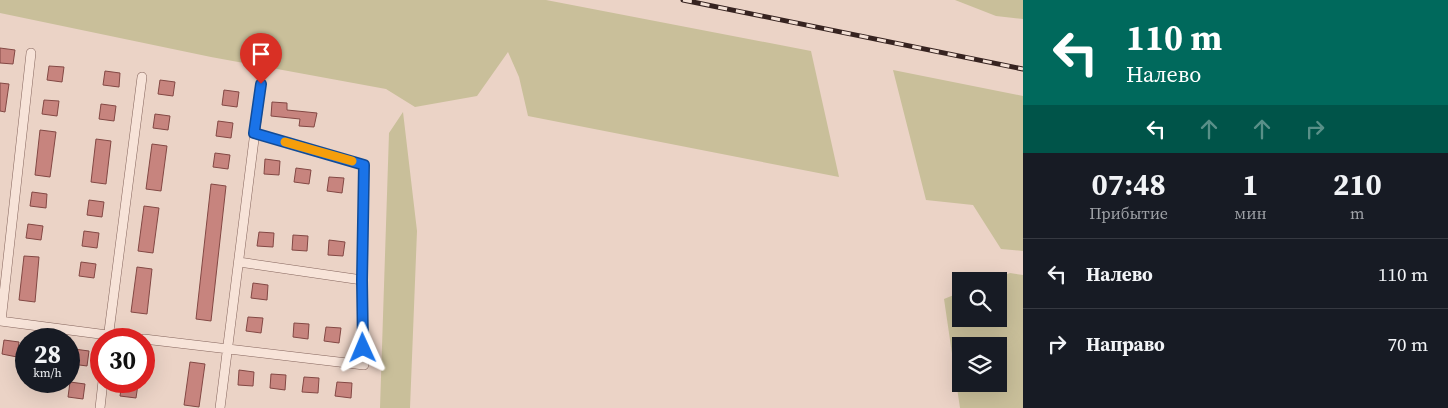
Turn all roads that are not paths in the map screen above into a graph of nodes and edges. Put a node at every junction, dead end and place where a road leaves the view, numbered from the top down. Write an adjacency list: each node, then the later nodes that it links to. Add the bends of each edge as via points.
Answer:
1 (31, 53): 7 (street)
2 (142, 77): 8 (street)
3 (261, 84): 4 (street)
4 (254, 133): 5 (street); 6 (street, via 364,165)
5 (239, 262): 6 (street); 11 (street)
6 (362, 280): 11 (street, via 364,365)
7 (0, 321): 9 (street)
8 (109, 328)
9 (90, 334)
10 (155, 340): 11 (street)
11 (227, 349): 14 (street)
12 (102, 393): 13 (street)
13 (100, 408)
14 (220, 408)

